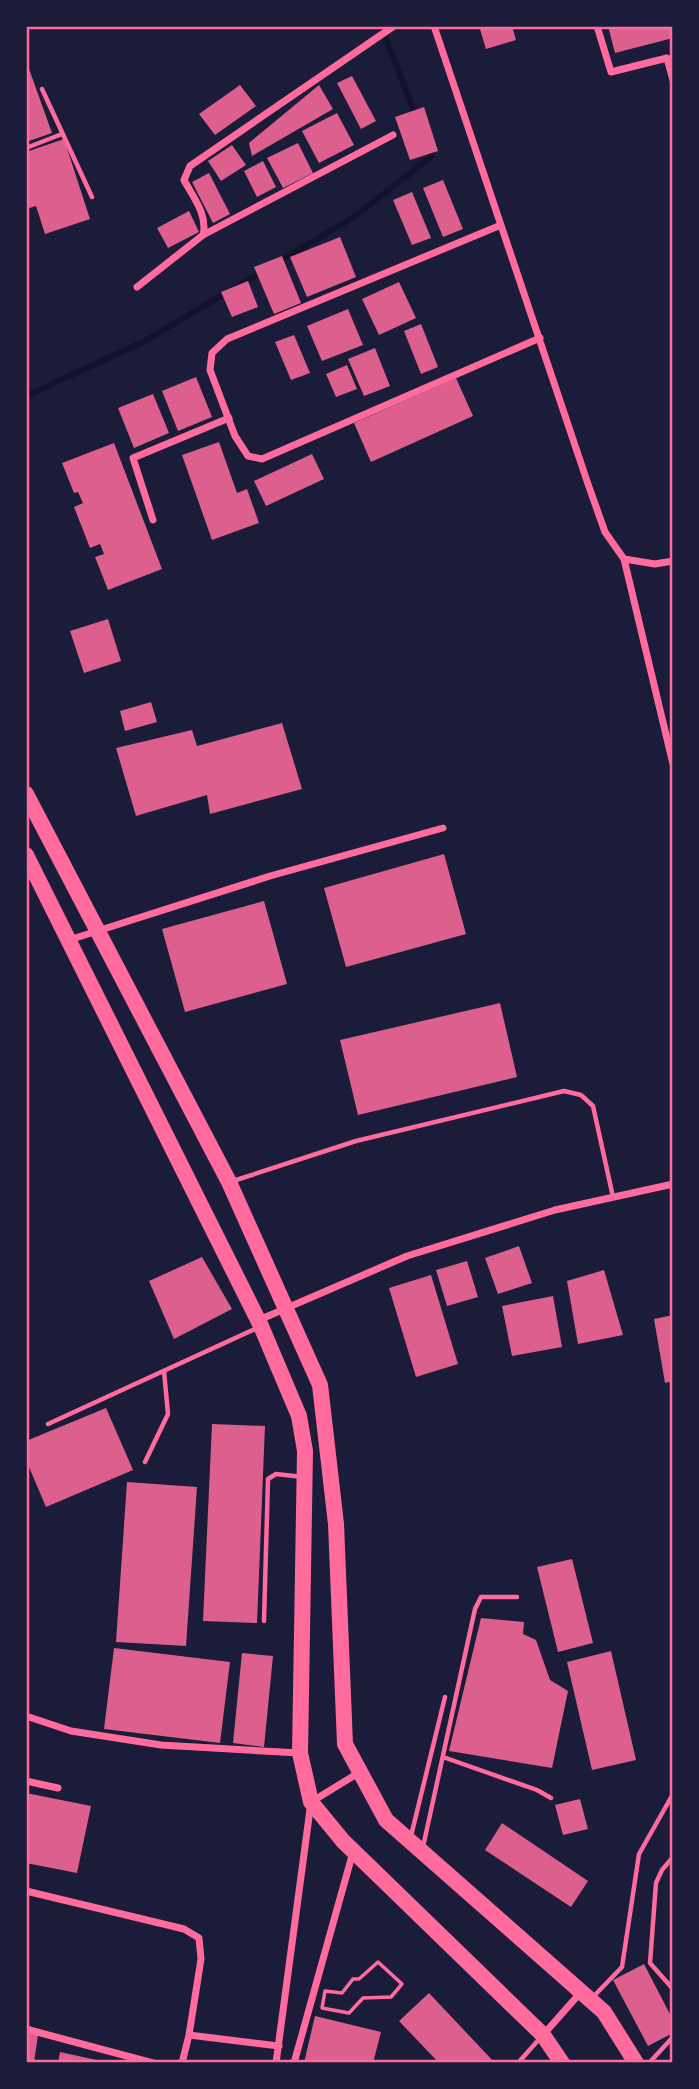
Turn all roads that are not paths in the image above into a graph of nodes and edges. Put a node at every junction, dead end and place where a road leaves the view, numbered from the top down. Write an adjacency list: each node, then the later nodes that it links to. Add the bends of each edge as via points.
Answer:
1 (434, 26): 10 (street)
2 (597, 26): 4 (street, via 611,72 667,58)
3 (393, 27): 11 (street, via 190,166 184,180 204,218)
4 (673, 80)
5 (42, 89): 6 (lane)
6 (62, 134): 8 (lane); 9 (lane)
7 (393, 135): 11 (street)
8 (26, 148)
9 (92, 197)
10 (501, 225): 13 (street); 14 (street, via 227,339 212,353 210,370)
11 (203, 235): 12 (street)
12 (137, 287)
13 (540, 338): 14 (street, via 262,459 248,456); 16 (street, via 605,532)
14 (229, 418): 15 (street, via 133,458)
15 (153, 520)
16 (624, 559): 17 (street, via 655,564); 18 (street)
17 (673, 561)
18 (673, 764)
19 (26, 794): 22 (main road)
20 (443, 828): 22 (street)
21 (26, 855): 23 (main road)
22 (96, 931): 23 (street); 24 (main road)
23 (68, 940): 28 (main road)
24 (229, 1182): 26 (lane, via 356,1141 564,1091 593,1106); 27 (main road)
25 (673, 1184): 26 (street)
26 (613, 1197): 27 (street, via 407,1256)
27 (286, 1308): 28 (street); 39 (main road, via 320,1385 336,1524 345,1744)
28 (259, 1323): 29 (lane); 32 (main road, via 299,1416)
29 (164, 1371): 30 (lane); 31 (lane, via 168,1414)
30 (48, 1424)
31 (145, 1462)
32 (303, 1477): 34 (lane, via 276,1474 268,1479); 37 (main road)
33 (517, 1597): 38 (lane, via 481,1597 475,1609)
34 (264, 1621)
35 (445, 1697): 45 (lane)
36 (26, 1716): 37 (street, via 71,1731 161,1745)
37 (300, 1753): 44 (main road)
38 (443, 1758): 43 (lane); 45 (lane)
39 (360, 1772): 44 (street); 45 (main road, via 386,1820)
40 (26, 1781): 41 (street)
41 (58, 1788)
42 (673, 1794): 50 (lane, via 639,1854 622,1967)
43 (551, 1798)
44 (311, 1802): 46 (main road); 55 (street)
45 (416, 1846): 50 (main road)
46 (353, 1851): 53 (main road); 59 (street)
47 (673, 1857): 49 (lane, via 656,1883 650,1963)
48 (26, 1891): 52 (street, via 184,1929 199,1938 201,1958)
49 (673, 1989)
50 (586, 1996): 53 (street); 62 (main road, via 604,2012)
51 (26, 2029): 56 (street)
52 (189, 2035): 55 (street); 57 (street)
53 (542, 2035): 60 (lane); 61 (main road)
54 (673, 2037): 63 (lane)
55 (279, 2046): 58 (street)
56 (153, 2063)
57 (182, 2063)
58 (276, 2063)
59 (294, 2063)
60 (518, 2063)
61 (562, 2063)
62 (636, 2063)
63 (649, 2063)

